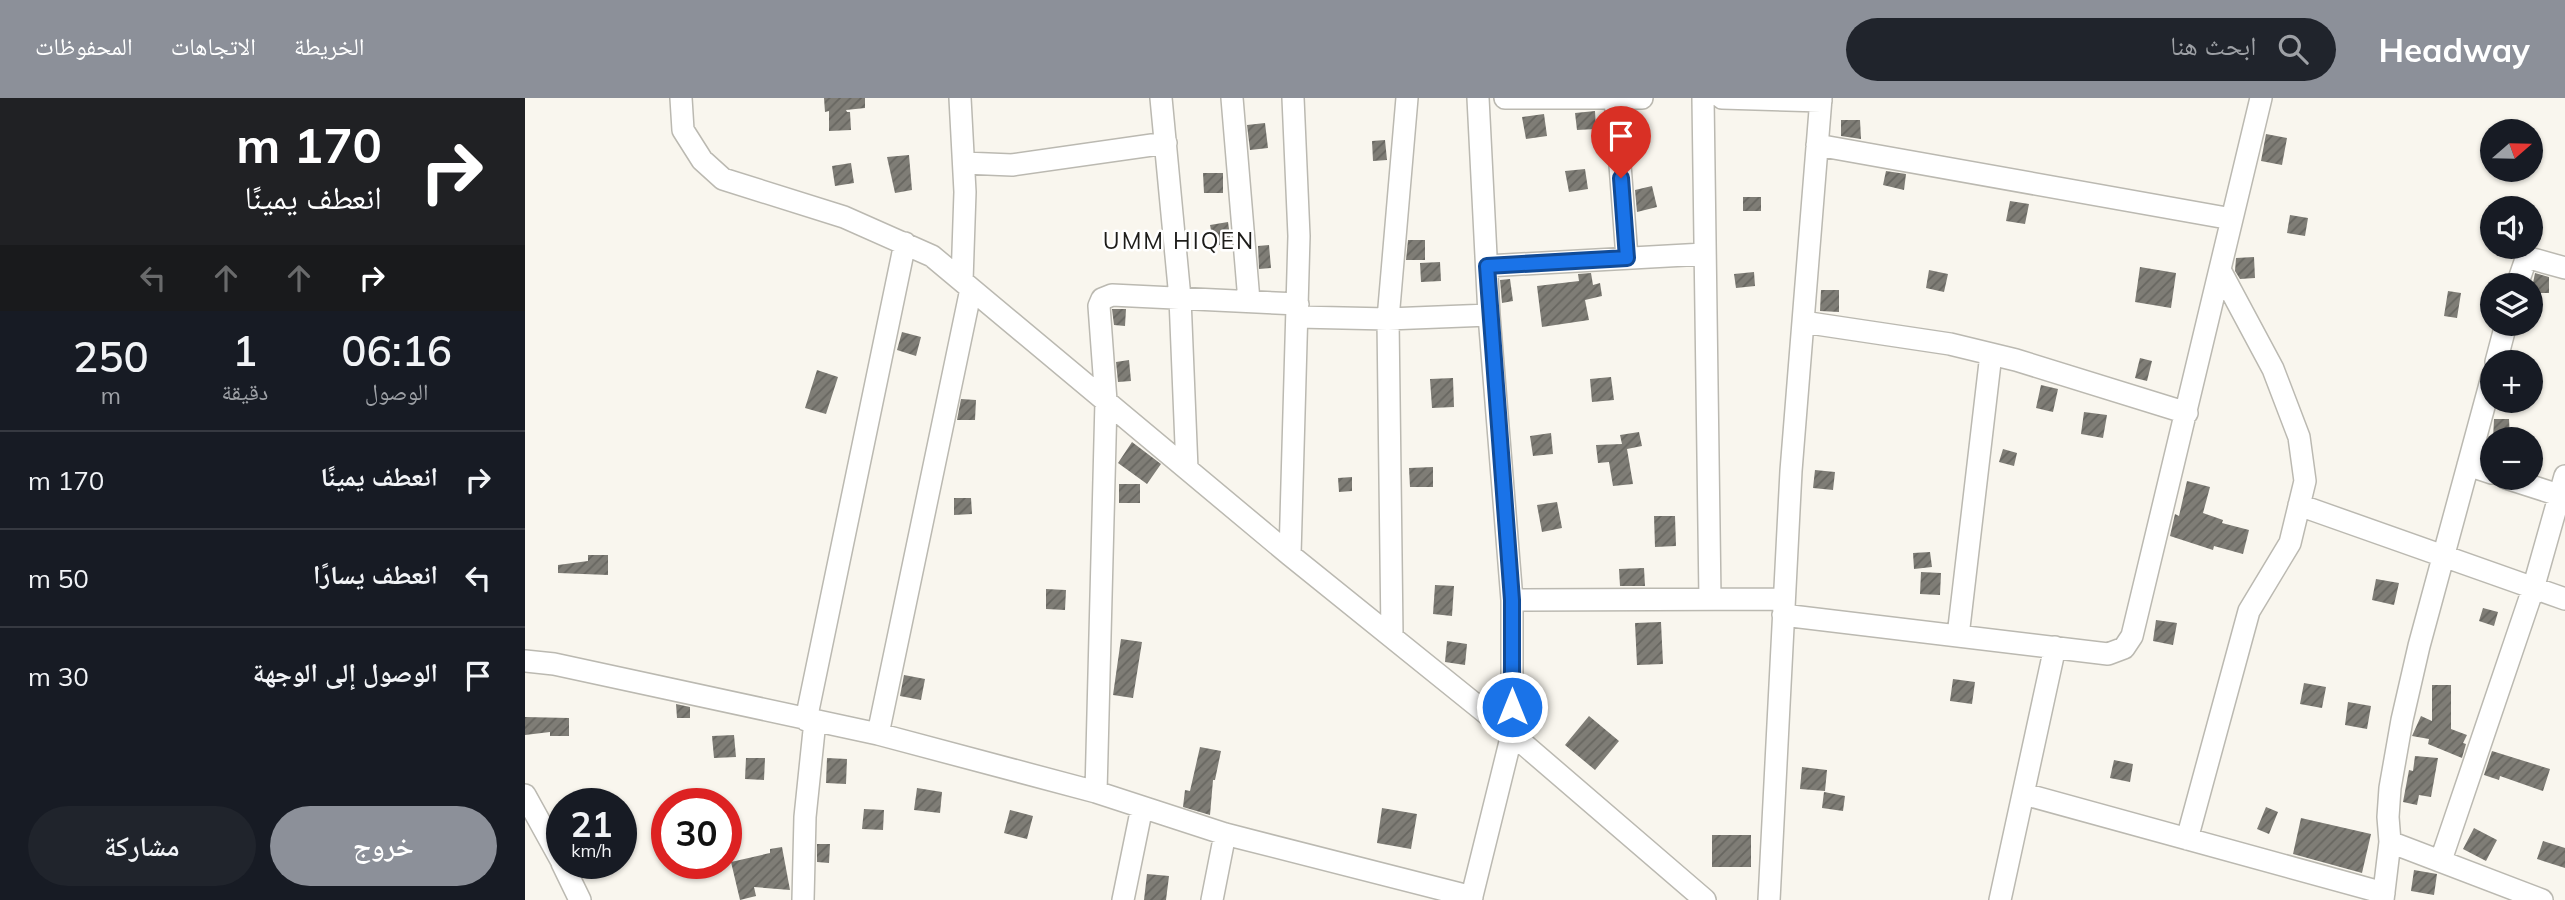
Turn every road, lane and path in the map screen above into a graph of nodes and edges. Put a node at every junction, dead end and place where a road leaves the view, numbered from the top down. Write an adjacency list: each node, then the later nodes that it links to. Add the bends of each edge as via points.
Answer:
1 (681, 98): 19 (street, via 683,130 702,160 723,179 844,217)
2 (960, 98): 17 (street)
3 (1161, 98): 15 (street)
4 (1232, 98): 28 (street)
5 (1293, 98): 29 (street)
6 (1407, 98): 31 (street)
7 (1478, 98): 22 (street)
8 (1505, 98): 9 (street)
9 (1615, 98): 10 (street); 21 (street)
10 (1642, 98)
11 (1703, 98): 20 (street)
12 (1722, 98): 14 (street)
13 (2260, 98): 18 (street)
14 (1821, 100): 16 (street)
15 (1166, 143): 17 (street, via 1012,165); 27 (street)
16 (1817, 145): 18 (street); 32 (street)
17 (964, 163): 26 (street)
18 (2232, 219): 24 (street)
19 (905, 243): 26 (street, via 932,256); 54 (street)
20 (1704, 254): 21 (street); 46 (street)
21 (1627, 258): 22 (street)
22 (1487, 266): 30 (street)
23 (2565, 268): 25 (street, via 2533,259 2525,262)
24 (2220, 270): 35 (street); 42 (street, via 2273,369 2299,437 2305,481)
25 (2521, 273)
26 (966, 285): 34 (street); 55 (street)
27 (1179, 298): 28 (street); 34 (street, via 1112,295 1102,299); 38 (street)
28 (1249, 301): 29 (street)
29 (1298, 310): 31 (street); 43 (street)
30 (1489, 315): 31 (street); 48 (street)
31 (1388, 319): 50 (street)
32 (1803, 322): 33 (street); 49 (street)
33 (1991, 354): 35 (street); 51 (street)
34 (1106, 401): 38 (street); 57 (street)
35 (2187, 413): 52 (street, via 2132,636 2124,648 2108,654)
36 (2482, 413): 37 (street)
37 (2468, 465): 39 (street); 44 (street)
38 (1187, 469): 43 (street)
39 (2480, 469)
40 (2543, 485): 41 (street)
41 (2563, 489): 45 (street)
42 (2299, 505): 44 (street); 63 (street, via 2290,543 2249,611)
43 (1290, 555): 50 (street)
44 (2444, 557): 45 (street); 64 (street, via 2402,720 2390,788)
45 (2533, 589): 47 (street); 65 (street)
46 (1710, 599): 48 (street); 49 (street)
47 (2565, 599)
48 (1512, 600): 56 (street)
49 (1784, 607): 51 (street); 74 (street)
50 (1392, 635): 56 (street)
51 (1958, 636): 52 (street)
52 (2055, 647): 58 (street)
53 (525, 661): 54 (street)
54 (811, 721): 55 (street); 70 (street)
55 (879, 734): 57 (street)
56 (1512, 734): 68 (street); 73 (street)
57 (1096, 792): 60 (street)
58 (2024, 794): 63 (street); 75 (street)
59 (525, 795): 61 (street)
60 (1142, 807): 62 (street); 71 (street)
61 (546, 833)
62 (1225, 834): 68 (street); 72 (street)
63 (2187, 839): 67 (street)
64 (2390, 842): 65 (street); 67 (street)
65 (2441, 860): 76 (street)
66 (570, 879): 69 (street)
67 (2383, 897)
68 (1471, 898)
69 (580, 900)
70 (803, 900)
71 (1123, 900)
72 (1212, 900)
73 (1705, 900)
74 (1769, 900)
75 (2000, 900)
76 (2542, 900)

